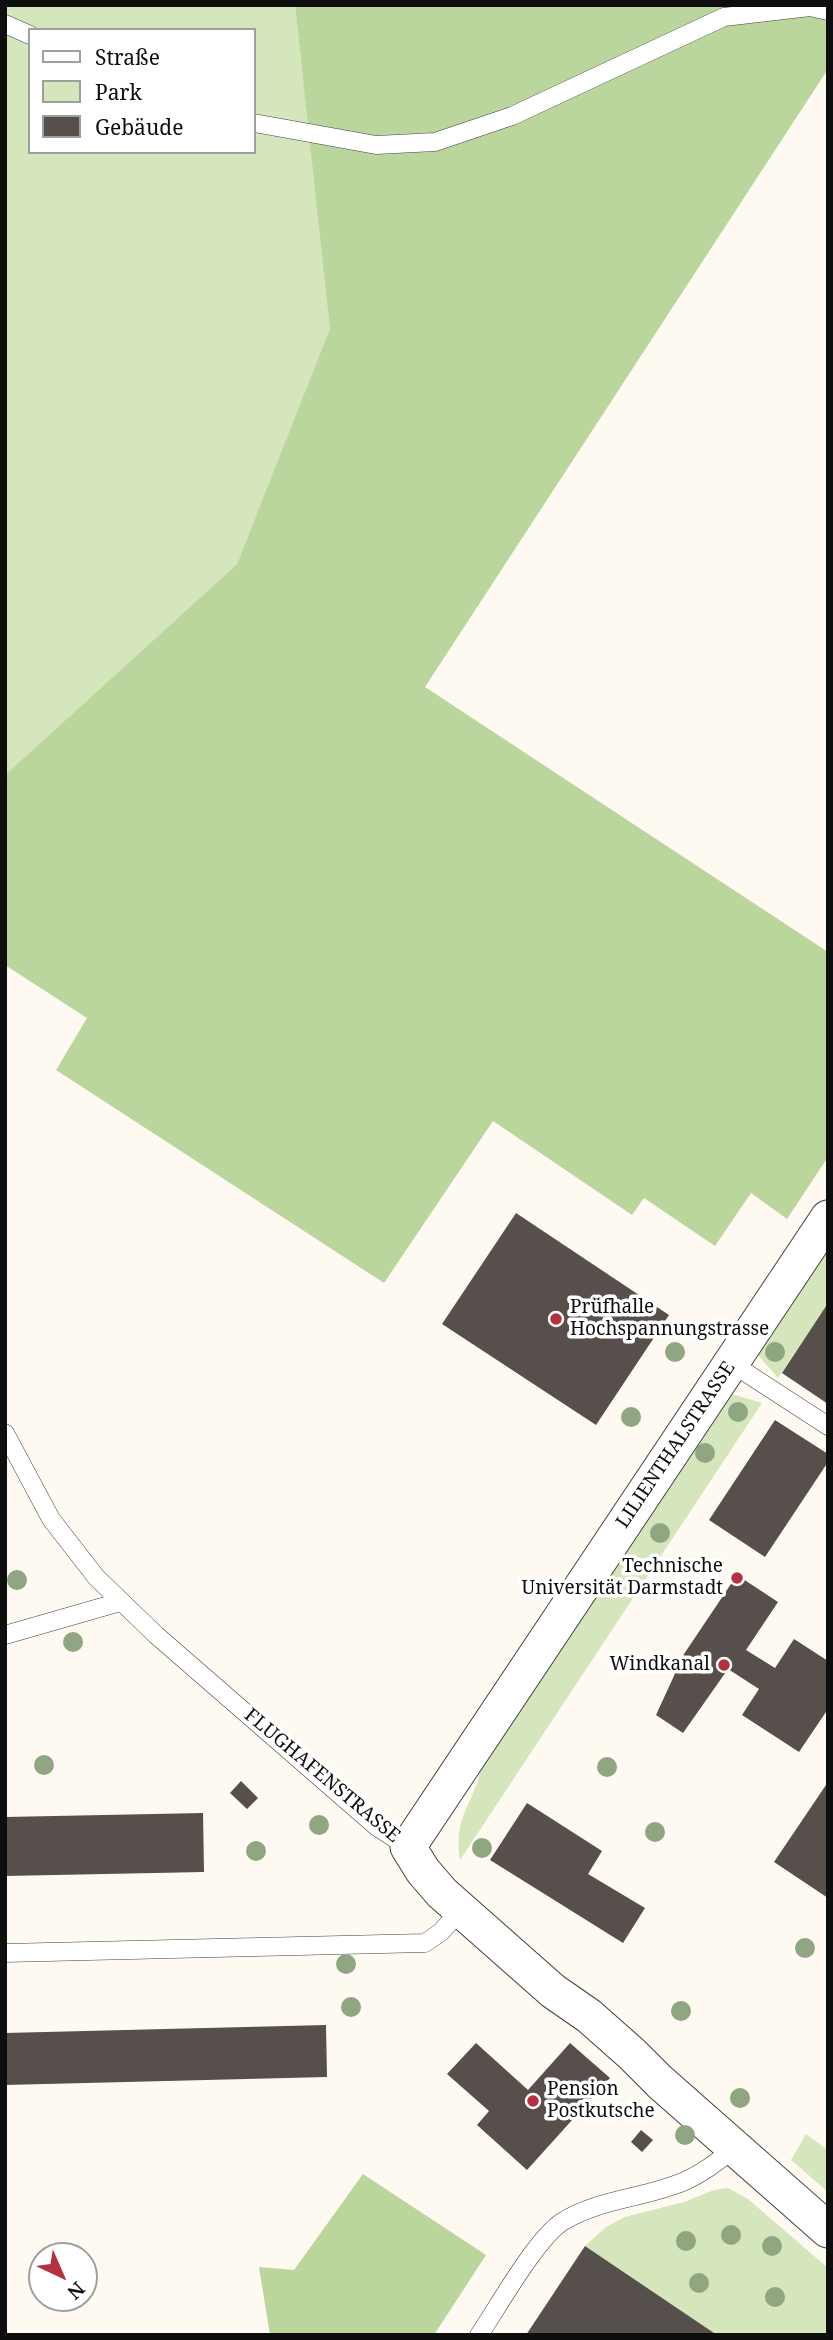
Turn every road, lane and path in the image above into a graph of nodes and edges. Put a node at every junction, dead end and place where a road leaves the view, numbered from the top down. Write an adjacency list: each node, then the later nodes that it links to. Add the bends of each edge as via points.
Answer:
1 (828, 10): 4 (lane, via 810,7 724,17 512,116 435,142 376,145)
2 (5, 24): 3 (lane)
3 (28, 34)
4 (256, 123)
5 (828, 1218): 6 (street, LILIENTHALSTRASSE)
6 (731, 1363): 7 (lane); 11 (street, LILIENTHALSTRASSE)
7 (828, 1426)
8 (5, 1433): 9 (lane, FLUGHAFENSTRASSE, via 51,1519)
9 (120, 1602): 10 (lane); 11 (lane, FLUGHAFENSTRASSE, via 377,1827)
10 (5, 1635)
11 (408, 1847): 12 (street, FLUGHAFENSTRASSE, via 423,1871)
12 (461, 1909): 13 (lane, via 425,1943); 14 (street, FLUGHAFENSTRASSE, via 553,1991 589,2016)
13 (5, 1953)
14 (734, 2148): 15 (street, FLUGHAFENSTRASSE); 16 (lane, via 685,2181 561,2223 543,2241)
15 (828, 2230)
16 (479, 2335)

